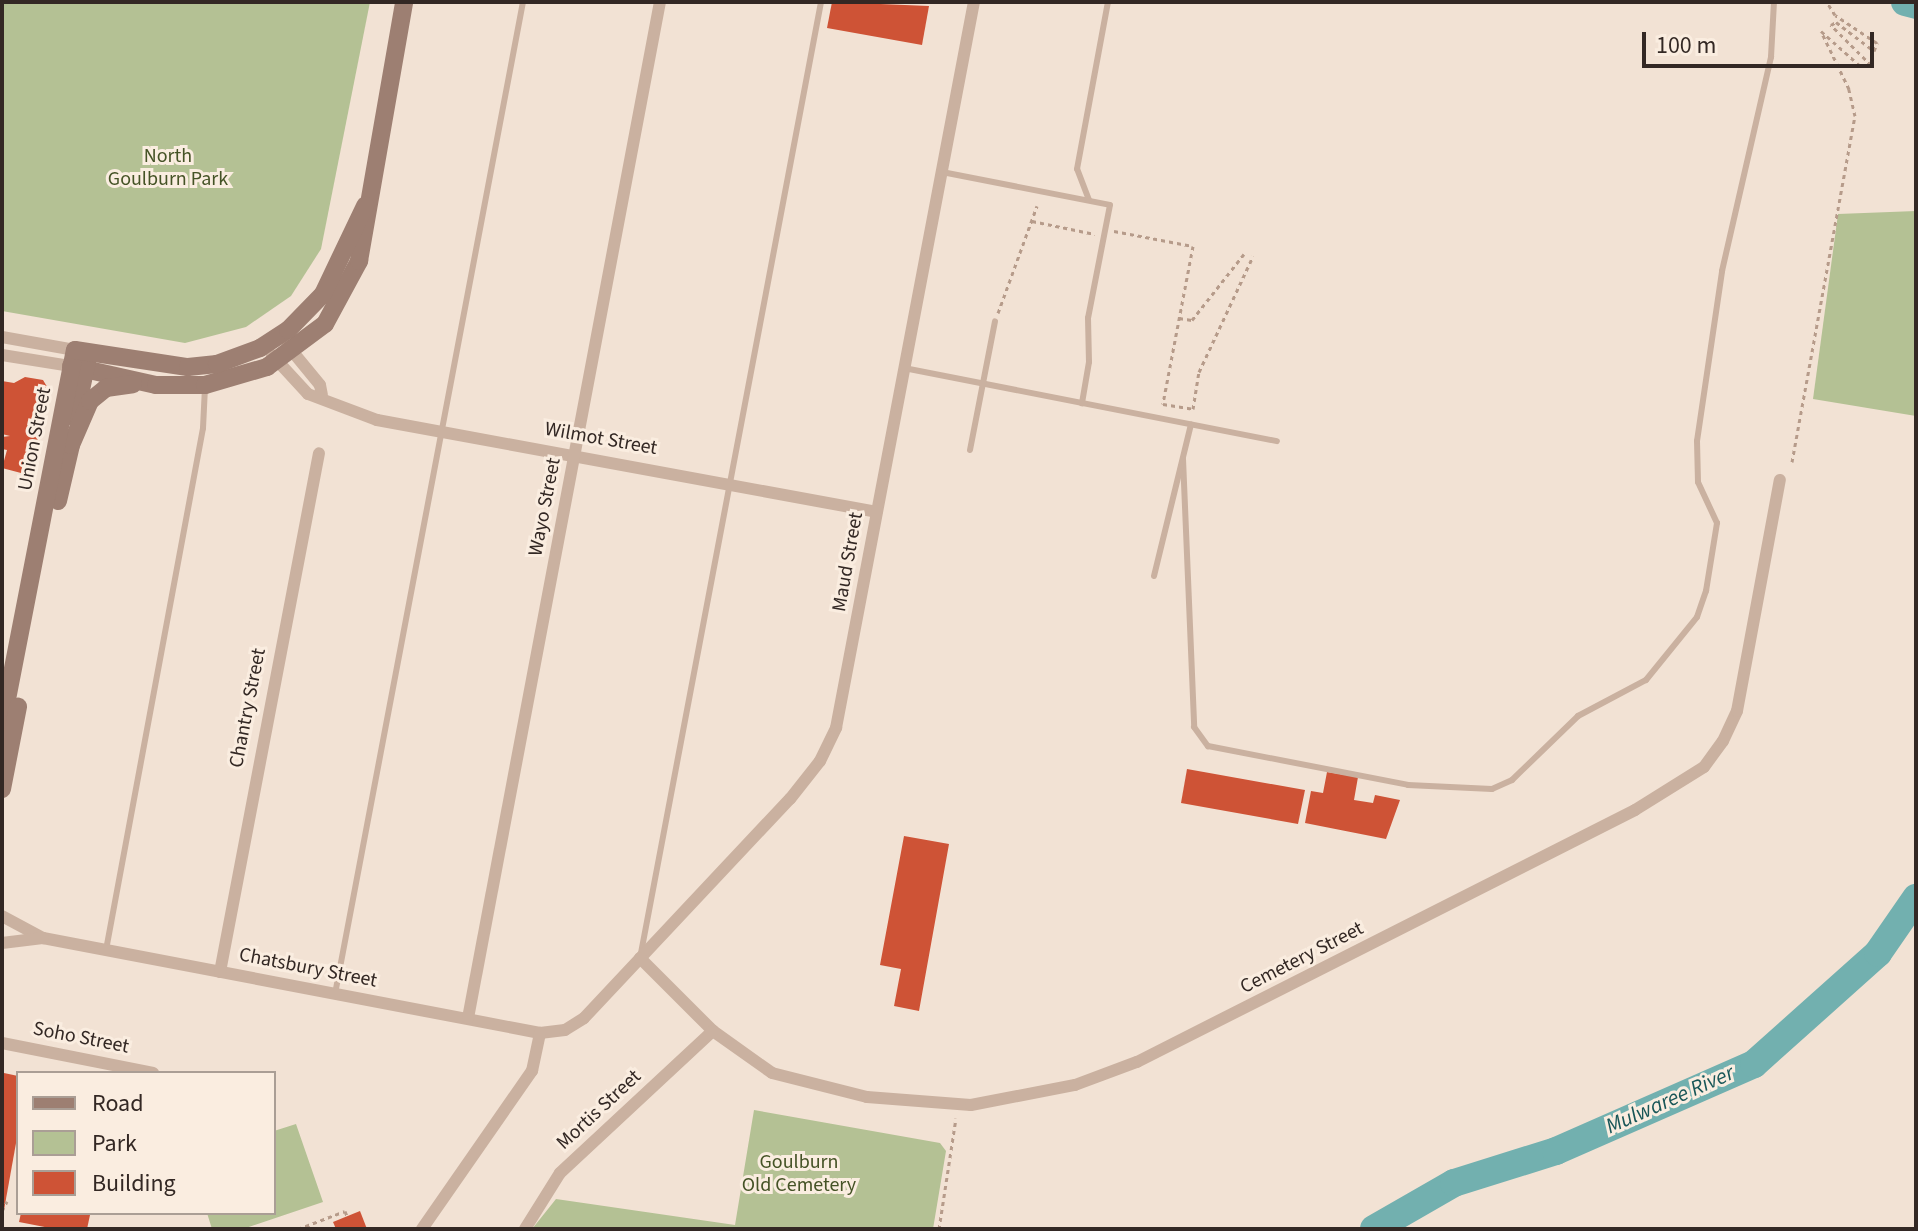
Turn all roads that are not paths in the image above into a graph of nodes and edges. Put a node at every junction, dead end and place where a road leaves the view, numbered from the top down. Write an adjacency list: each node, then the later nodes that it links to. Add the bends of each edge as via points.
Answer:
1 (404, 2): 10 (main road)
2 (523, 2): 24 (lane)
3 (660, 2): 28 (street, Wayo Street)
4 (821, 2): 32 (lane)
5 (974, 2): 8 (street, Maud Street)
6 (1108, 2): 9 (lane, via 1077,169)
7 (1774, 2): 29 (lane, via 1771,57 1722,271 1697,441 1698,482 1717,523 1706,591 1697,617 1646,680 1578,716 1512,780 1492,789 1408,785 1208,746 1194,727)
8 (941, 172): 9 (lane); 17 (street, Maud Street)
9 (1089, 200): 22 (lane, via 1110,205 1088,318 1089,362)
10 (365, 206): 13 (main road, via 332,280); 15 (main road, via 359,261 344,295 325,324)
11 (995, 321): 18 (lane)
12 (2, 337): 16 (street)
13 (273, 340): 15 (street, Wilmot Street); 15 (street, Wilmot Street); 16 (main road, via 232,360 188,367)
14 (2, 355): 16 (street)
15 (284, 356): 20 (main road); 21 (street, Wilmot Street, via 320,385); 21 (street, Wilmot Street, via 308,394)
16 (80, 359): 19 (main road); 30 (main road, Union Street); 35 (main road, Union Street)
17 (904, 368): 18 (lane); 33 (street, Maud Street)
18 (983, 383): 22 (lane); 26 (lane)
19 (156, 385): 20 (main road); 30 (main road, Union Street, via 116,384 98,393 83,413)
20 (205, 385): 40 (lane, via 203,428)
21 (322, 395): 24 (street, Wilmot Street, via 366,416)
22 (1082, 403): 23 (lane)
23 (1191, 424): 25 (lane); 29 (lane)
24 (443, 433): 28 (street, Wilmot Street); 43 (lane)
25 (1277, 441)
26 (970, 450)
27 (319, 453): 42 (street, Chantry Street)
28 (575, 456): 32 (street, Wilmot Street); 44 (street, Wayo Street)
29 (1183, 459): 34 (lane)
30 (65, 468): 36 (main road, Union Street)
31 (1780, 480): 46 (street, Cemetery Street, via 1737,711 1704,767 1635,810 1445,909 1137,1062 1025,1098 921,1105 853,1094 772,1073)
32 (732, 486): 33 (street, Wilmot Street); 41 (lane)
33 (877, 512): 41 (street, Maud Street, via 842,704 827,749 765,827)
34 (1154, 576)
35 (2, 725)
36 (2, 789)
37 (2, 916): 38 (street, Chatsbury Street)
38 (43, 938): 39 (street, Chatsbury Street); 40 (street, Chatsbury Street)
39 (2, 943)
40 (106, 950): 42 (street, Chatsbury Street)
41 (640, 958): 45 (street, Maud Street, via 584,1018); 46 (street, Cemetery Street)
42 (220, 972): 43 (street, Chatsbury Street)
43 (335, 994): 44 (street, Chatsbury Street)
44 (468, 1018): 47 (street, Chatsbury Street)
45 (565, 1030): 47 (street, Chatsbury Street)
46 (713, 1031): 51 (street, Mortis Street, via 560,1173)
47 (540, 1033): 50 (street, via 532,1071)
48 (2, 1043): 49 (street, Soho Street)
49 (143, 1071)
50 (422, 1229)
51 (525, 1229)

